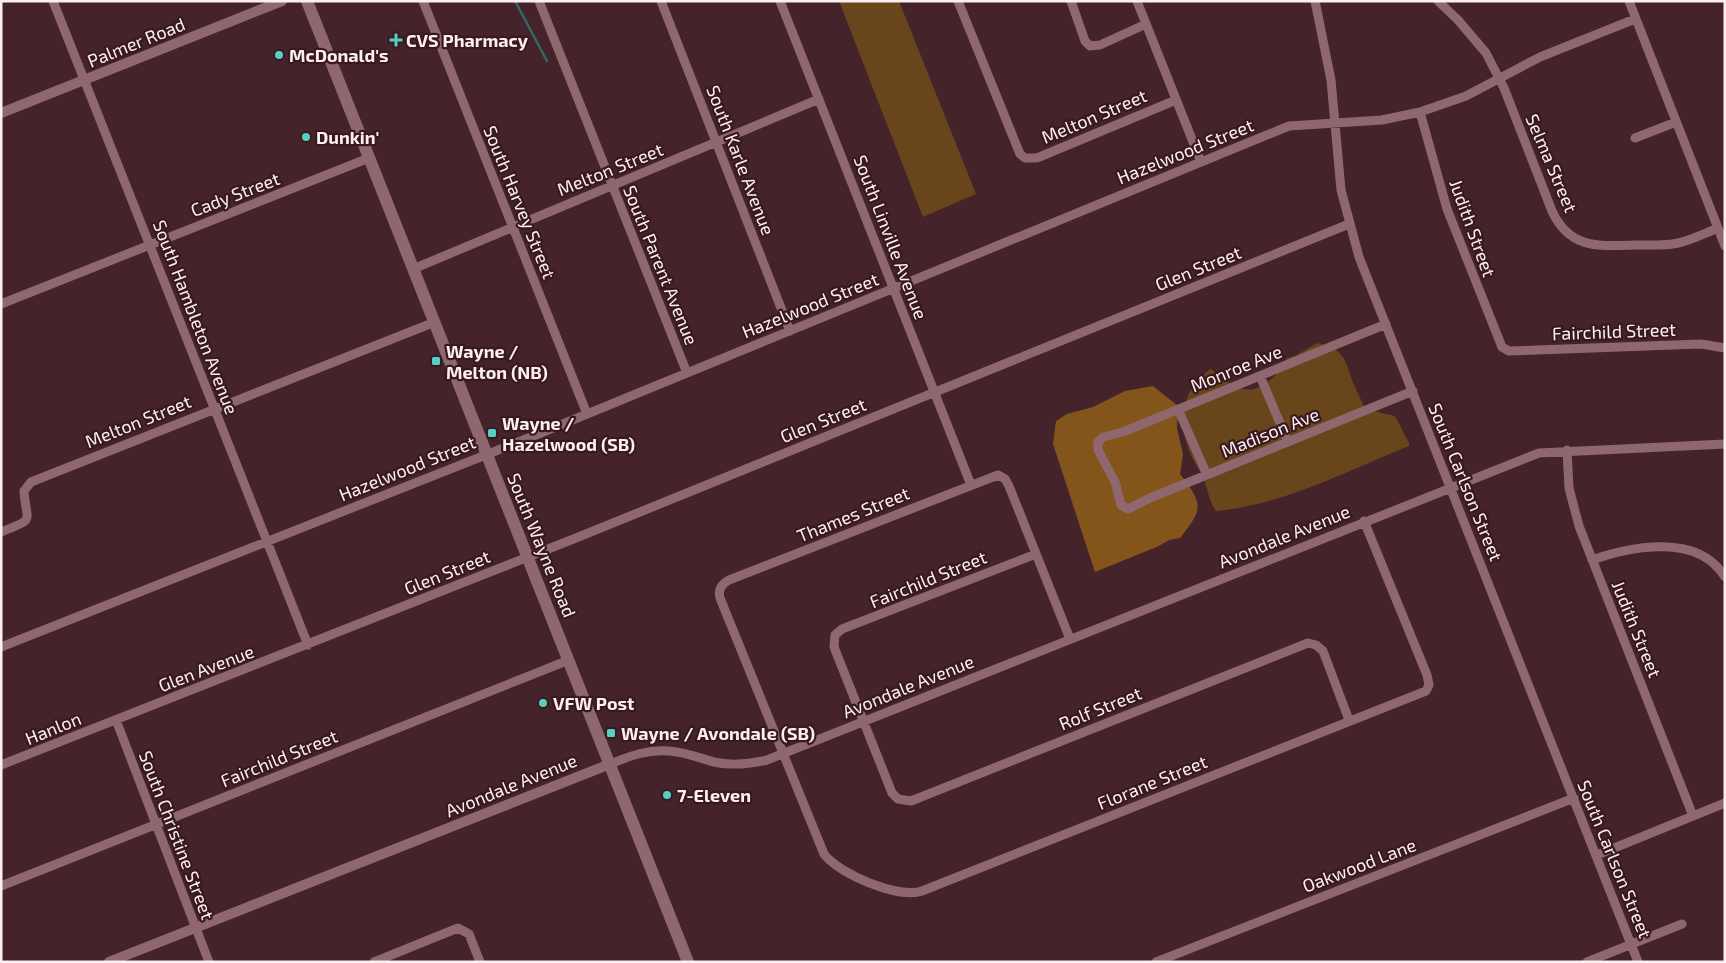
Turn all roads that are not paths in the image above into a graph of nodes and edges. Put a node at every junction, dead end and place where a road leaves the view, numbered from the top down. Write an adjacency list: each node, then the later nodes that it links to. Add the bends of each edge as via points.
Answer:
1 (53, 1): 17 (street, South Hambleton Avenue)
2 (282, 1): 17 (street, Palmer Road)
3 (307, 1): 26 (main road, South Wayne Road)
4 (423, 1): 30 (street, South Harvey Street)
5 (539, 1): 28 (street, South Parent Avenue)
6 (661, 1): 25 (street, South Karle Avenue)
7 (780, 1): 18 (street, South Linville Avenue)
8 (958, 1): 19 (street, Melton Street, via 1020,154 1025,158 1037,158)
9 (1070, 1): 15 (street, via 1084,41 1090,46 1100,45)
10 (1136, 1): 15 (street)
11 (1315, 1): 23 (street, South Carlson Street, via 1328,60)
12 (1438, 1): 16 (street, Selma Street, via 1472,35)
13 (1629, 1): 14 (street)
14 (1635, 19): 16 (street, Hazelwood Street, via 1540,56); 22 (street)
15 (1146, 24): 19 (street)
16 (1500, 79): 20 (street, Hazelwood Street, via 1466,96); 31 (street, Selma Street, via 1552,211 1569,235 1598,246 1667,245 1684,242)
17 (84, 80): 21 (street, Palmer Road); 32 (street, South Hambleton Avenue)
18 (820, 99): 25 (street, Melton Street); 35 (street, South Linville Avenue)
19 (1176, 100): 27 (street)
20 (1420, 112): 23 (street, Hazelwood Street, via 1382,120); 41 (street, Judith Street, via 1446,208 1498,342)
21 (1, 113)
22 (1676, 122): 24 (street); 31 (street)
23 (1335, 123): 27 (street, Hazelwood Street, via 1294,124); 29 (street, South Carlson Street, via 1339,174)
24 (1635, 138)
25 (718, 142): 28 (street, Melton Street); 39 (street, South Karle Avenue)
26 (369, 158): 32 (street, Cady Street); 34 (main road, South Wayne Road)
27 (1201, 162): 35 (street, Hazelwood Street)
28 (612, 185): 30 (street, Melton Street); 42 (street, South Parent Avenue)
29 (1349, 224): 38 (street, South Carlson Street); 44 (street, Glen Street)
30 (512, 227): 34 (street, Melton Street); 48 (street, South Harvey Street)
31 (1718, 228): 33 (street)
32 (150, 245): 36 (street, Cady Street); 46 (street, South Hambleton Avenue)
33 (1725, 246)
34 (414, 269): 37 (main road, South Wayne Road)
35 (894, 288): 39 (street, Hazelwood Street); 44 (street, South Linville Avenue)
36 (1, 304)
37 (434, 322): 46 (street, Melton Street); 52 (main road, South Wayne Road)
38 (1386, 324): 43 (street, Monroe Ave); 45 (street, South Carlson Street)
39 (790, 331): 42 (street, Hazelwood Street)
40 (1725, 348): 41 (street, Fairchild Street, via 1701,344)
41 (1505, 349)
42 (687, 373): 48 (street, Hazelwood Street)
43 (1260, 376): 47 (street, Monroe Ave); 49 (street)
44 (934, 392): 54 (street, South Linville Avenue); 61 (street, Glen Street)
45 (1413, 392): 49 (street, Madison Ave); 55 (street, South Carlson Street)
46 (214, 409): 58 (street, Melton Street, via 31,482 24,491 29,512 27,518 22,524); 59 (street, South Hambleton Avenue)
47 (1178, 410): 53 (street); 56 (street, Monroe Ave, via 1103,437 1098,442 1098,450 1115,482 1121,505 1128,509)
48 (586, 414): 52 (street, Hazelwood Street)
49 (1288, 442): 53 (street, Madison Ave)
50 (1725, 444): 51 (street, Avondale Avenue)
51 (1567, 450): 55 (street, Avondale Avenue, via 1539,453); 62 (street, Judith Street, via 1572,501)
52 (487, 454): 59 (street, Hazelwood Street); 61 (main road, South Wayne Road)
53 (1207, 475): 56 (street, Madison Ave)
54 (971, 485): 60 (street, Thames Street, via 994,476 1006,479); 71 (street, Thames Street, via 722,585 720,598)
55 (1450, 487): 57 (street, Avondale Avenue); 74 (street, South Carlson Street)
56 (1141, 504)
57 (1364, 521): 64 (street, Avondale Avenue); 69 (street, Florane Street, via 1429,685 1421,693)
58 (1, 532)
59 (266, 542): 65 (street, South Hambleton Avenue); 66 (street, Hazelwood Street)
60 (1036, 554): 64 (street, Thames Street); 70 (street, Fairchild Street, via 842,629 835,637 834,647)
61 (528, 557): 65 (street, Glen Street); 67 (main road, South Wayne Road)
62 (1592, 560): 63 (street, via 1627,550 1675,548 1700,555); 76 (street, Judith Street)
63 (1725, 577)
64 (1070, 639): 70 (street, Avondale Avenue)
65 (308, 645): 68 (street, Glen Avenue)
66 (1, 647)
67 (569, 660): 72 (main road, South Wayne Road); 77 (street, Fairchild Street)
68 (116, 720): 73 (street, Hanlon); 77 (street, South Christine Street)
69 (1349, 720): 70 (street, Rolf Street, via 1323,651 1316,644 1308,643 908,802 892,793); 71 (street, Florane Street, via 910,894 893,891 840,869 828,860)
70 (864, 721): 71 (street, Avondale Avenue)
71 (783, 753): 72 (street, Avondale Avenue, via 758,762 731,764 655,750)
72 (610, 764): 81 (street, Avondale Avenue); 87 (main road, South Wayne Road)
73 (1, 765)
74 (1574, 798): 78 (street, South Carlson Street); 88 (street, Oakwood Lane)
75 (1725, 803): 76 (street)
76 (1693, 816): 78 (street)
77 (155, 826): 79 (street, Fairchild Street); 81 (street, South Christine Street)
78 (1597, 854): 82 (street, South Carlson Street)
79 (1, 886)
80 (1682, 924): 82 (street)
81 (196, 928): 83 (street, Avondale Avenue); 84 (street, South Christine Street)
82 (1632, 944): 89 (street); 90 (street, South Carlson Street)
83 (109, 962)
84 (209, 962)
85 (374, 962): 86 (street, via 458,928 469,934)
86 (480, 962)
87 (688, 962)
88 (1156, 962)
89 (1587, 962)
90 (1638, 962)

